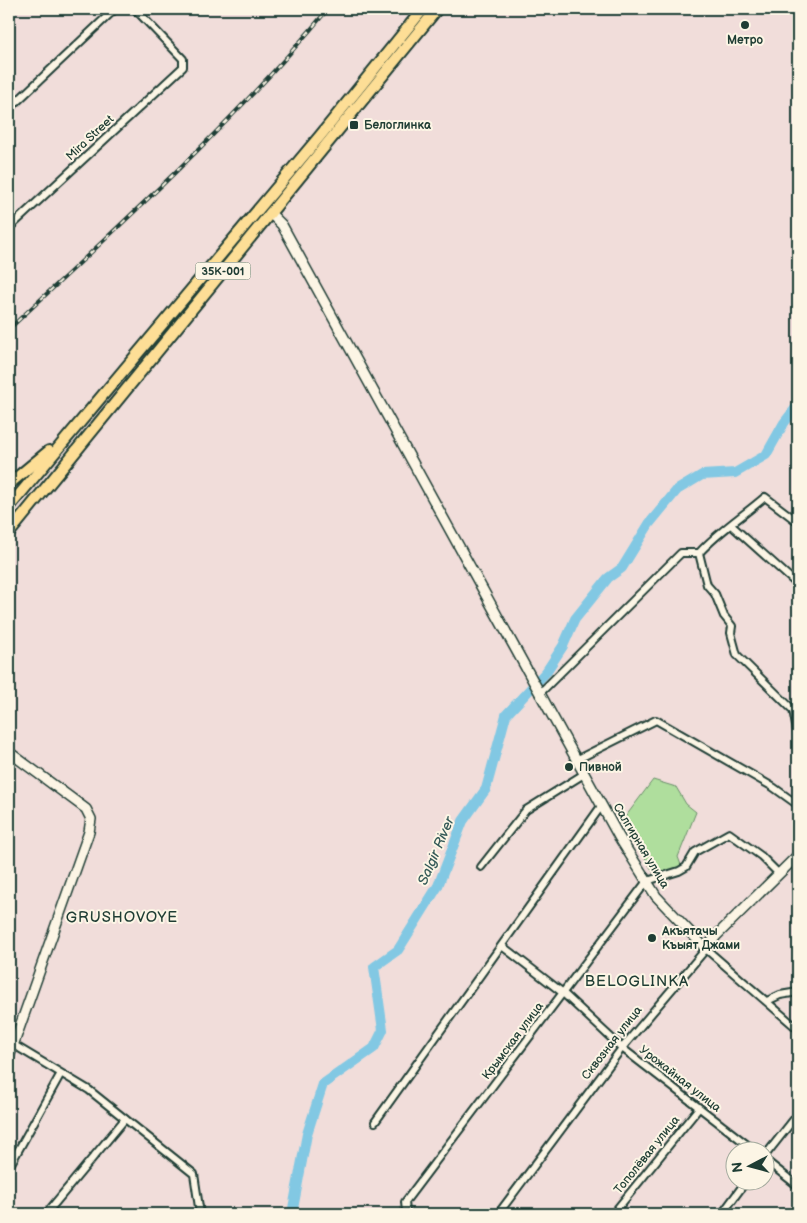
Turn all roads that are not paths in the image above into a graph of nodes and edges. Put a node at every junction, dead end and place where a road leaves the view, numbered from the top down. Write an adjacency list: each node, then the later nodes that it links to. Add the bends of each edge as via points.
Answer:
1 (115, 9): 5 (street)
2 (135, 9): 7 (street, Mira Street, via 185,64)
3 (423, 9): 8 (main road, 35К-001)
4 (437, 9): 6 (main road, 35К-001)
5 (9, 109)
6 (270, 213): 13 (main road, 35К-001); 16 (main road, Салгирная улица, via 282,225)
7 (9, 228)
8 (62, 441): 9 (main road); 10 (main road, 35К-001)
9 (9, 484)
10 (9, 507)
11 (798, 522): 12 (street, via 765,497)
12 (731, 525): 14 (street); 15 (street)
13 (11, 529)
14 (699, 553): 16 (street, via 681,553); 17 (street, via 707,585 732,626 737,655)
15 (798, 585)
16 (539, 693): 20 (main road, Салгирная улица)
17 (796, 708): 18 (street)
18 (798, 736)
19 (9, 752): 34 (main road, via 86,809 91,819)
20 (576, 760): 21 (main road, Салгирная улица); 23 (street, via 656,720 773,787)
21 (584, 774): 22 (main road, Салгирная улица); 25 (street, via 526,810)
22 (602, 805): 27 (main road, Салгирная улица); 28 (street)
23 (798, 805)
24 (798, 855): 26 (main road, Сквозная улица)
25 (481, 866)
26 (779, 874): 27 (street, via 761,856 729,833 694,852 686,867 679,872); 29 (main road, Сквозная улица)
27 (647, 882): 29 (main road, Салгирная улица); 31 (street, Крымская улица)
28 (502, 946): 31 (street, Урожайная улица); 41 (street)
29 (706, 949): 32 (street, Салгирная улица); 35 (street, Сквозная улица)
30 (798, 992): 32 (street, via 780,995)
31 (563, 993): 35 (street, Урожайная улица); 50 (street, Крымская улица, via 405,1202)
32 (767, 1002): 33 (street, Салгирная улица)
33 (798, 1029)
34 (14, 1045): 36 (main road); 37 (street)
35 (622, 1048): 38 (street, Урожайная улица); 51 (street, Сквозная улица)
36 (9, 1057)
37 (60, 1075): 40 (street, via 89,1090); 45 (street)
38 (698, 1109): 42 (street, Урожайная улица); 52 (street, Тополёвая улица)
39 (798, 1114): 43 (street)
40 (125, 1119): 48 (street); 49 (street, via 194,1174)
41 (375, 1122)
42 (740, 1140)
43 (774, 1145)
44 (774, 1166): 46 (street)
45 (9, 1167)
46 (798, 1186)
47 (740, 1190): 53 (street)
48 (46, 1214)
49 (200, 1214)
50 (409, 1214)
51 (498, 1214)
52 (613, 1214)
53 (722, 1214)

